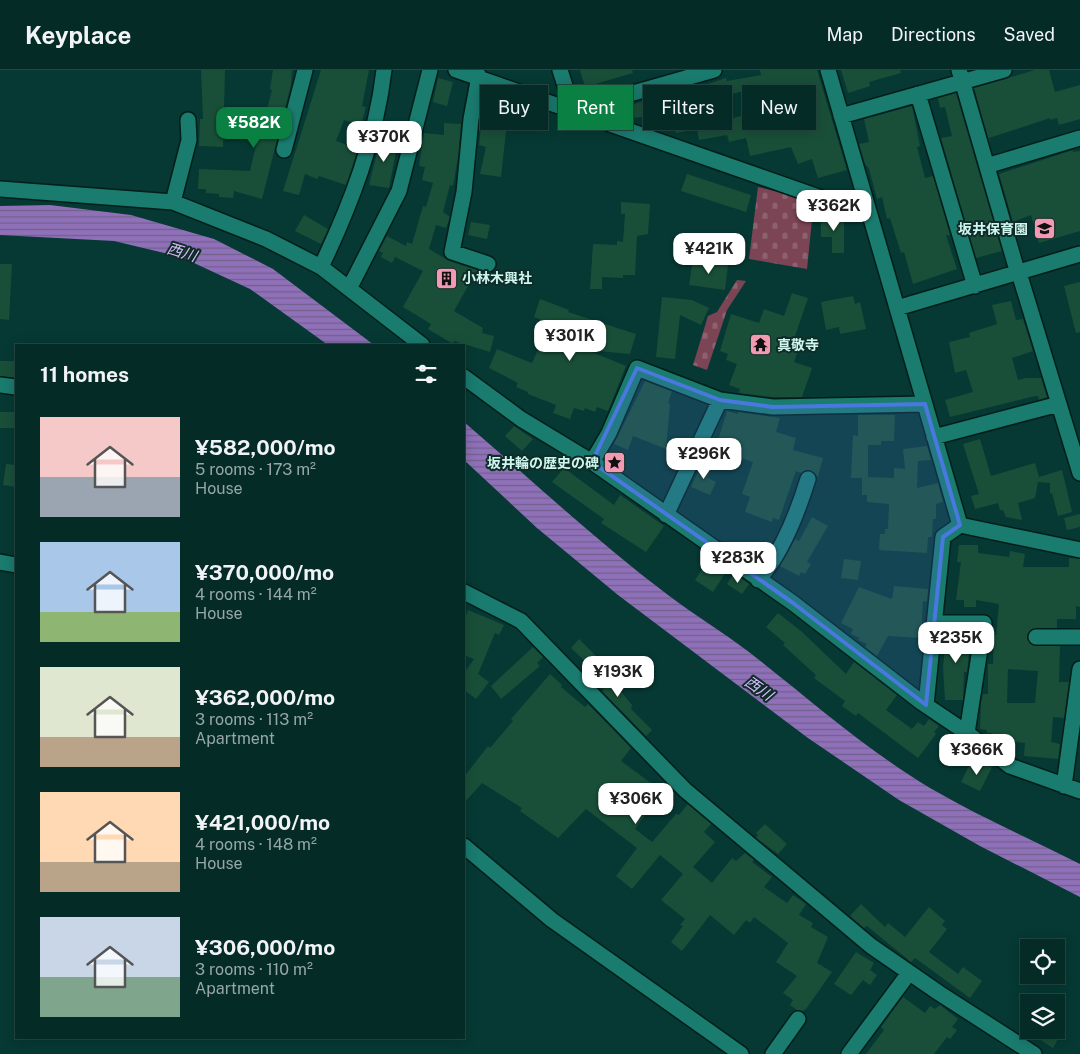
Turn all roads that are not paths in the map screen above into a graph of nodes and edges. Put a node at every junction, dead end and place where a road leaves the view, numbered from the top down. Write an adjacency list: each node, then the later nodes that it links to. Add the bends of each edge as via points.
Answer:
1 (305, 70): 19 (street)
2 (384, 70): 26 (street, via 375,127 344,219)
3 (430, 70): 29 (street, via 399,191)
4 (456, 70): 9 (street)
5 (560, 70): 11 (street)
6 (714, 70): 12 (street)
7 (828, 70): 15 (street)
8 (1004, 70): 10 (street)
9 (479, 76): 14 (street); 25 (street, via 464,192 452,252)
10 (961, 76): 13 (street); 27 (street)
11 (565, 85)
12 (633, 93)
13 (918, 94): 15 (street); 28 (street)
14 (558, 107)
15 (841, 116): 23 (street)
16 (188, 120): 22 (street, via 189,140)
17 (625, 130): 23 (street)
18 (1080, 138): 20 (street)
19 (284, 150)
20 (994, 164)
21 (0, 189): 22 (street)
22 (173, 202): 26 (street, via 266,239)
23 (870, 215): 30 (street)
24 (1080, 254): 27 (street)
25 (488, 264)
26 (321, 267): 29 (street)
27 (1019, 273): 28 (street); 37 (street)
28 (975, 286): 30 (street)
29 (350, 287): 31 (street)
30 (897, 308): 36 (street)
31 (421, 344)
32 (465, 378): 39 (street, via 521,420)
33 (0, 385): 34 (street)
34 (15, 387)
35 (720, 400): 36 (street, via 773,407); 39 (street, via 637,368 609,433); 42 (street)
36 (925, 404): 38 (street)
37 (1059, 404): 38 (street); 40 (street)
38 (934, 437): 43 (street)
39 (592, 462): 42 (street)
40 (1080, 473)
41 (808, 479): 47 (street, via 802,499 770,566)
42 (666, 515): 47 (street)
43 (960, 525): 44 (street); 49 (street, via 943,537)
44 (1080, 550)
45 (0, 562): 46 (street)
46 (15, 565)
47 (758, 580): 53 (street)
48 (465, 593): 58 (street, via 521,621 685,790 870,946)
49 (934, 623): 53 (street); 54 (street, via 984,623)
50 (1036, 637): 51 (street)
51 (1080, 637)
52 (1080, 669): 55 (street)
53 (926, 705): 54 (street)
54 (967, 733): 55 (street, via 1010,766)
55 (1064, 786): 56 (street)
56 (1080, 792)
57 (465, 847): 60 (street, via 552,920)
58 (909, 973): 62 (street); 63 (street)
59 (798, 1019): 61 (street)
60 (741, 1054)
61 (773, 1054)
62 (848, 1054)
63 (1034, 1054)

